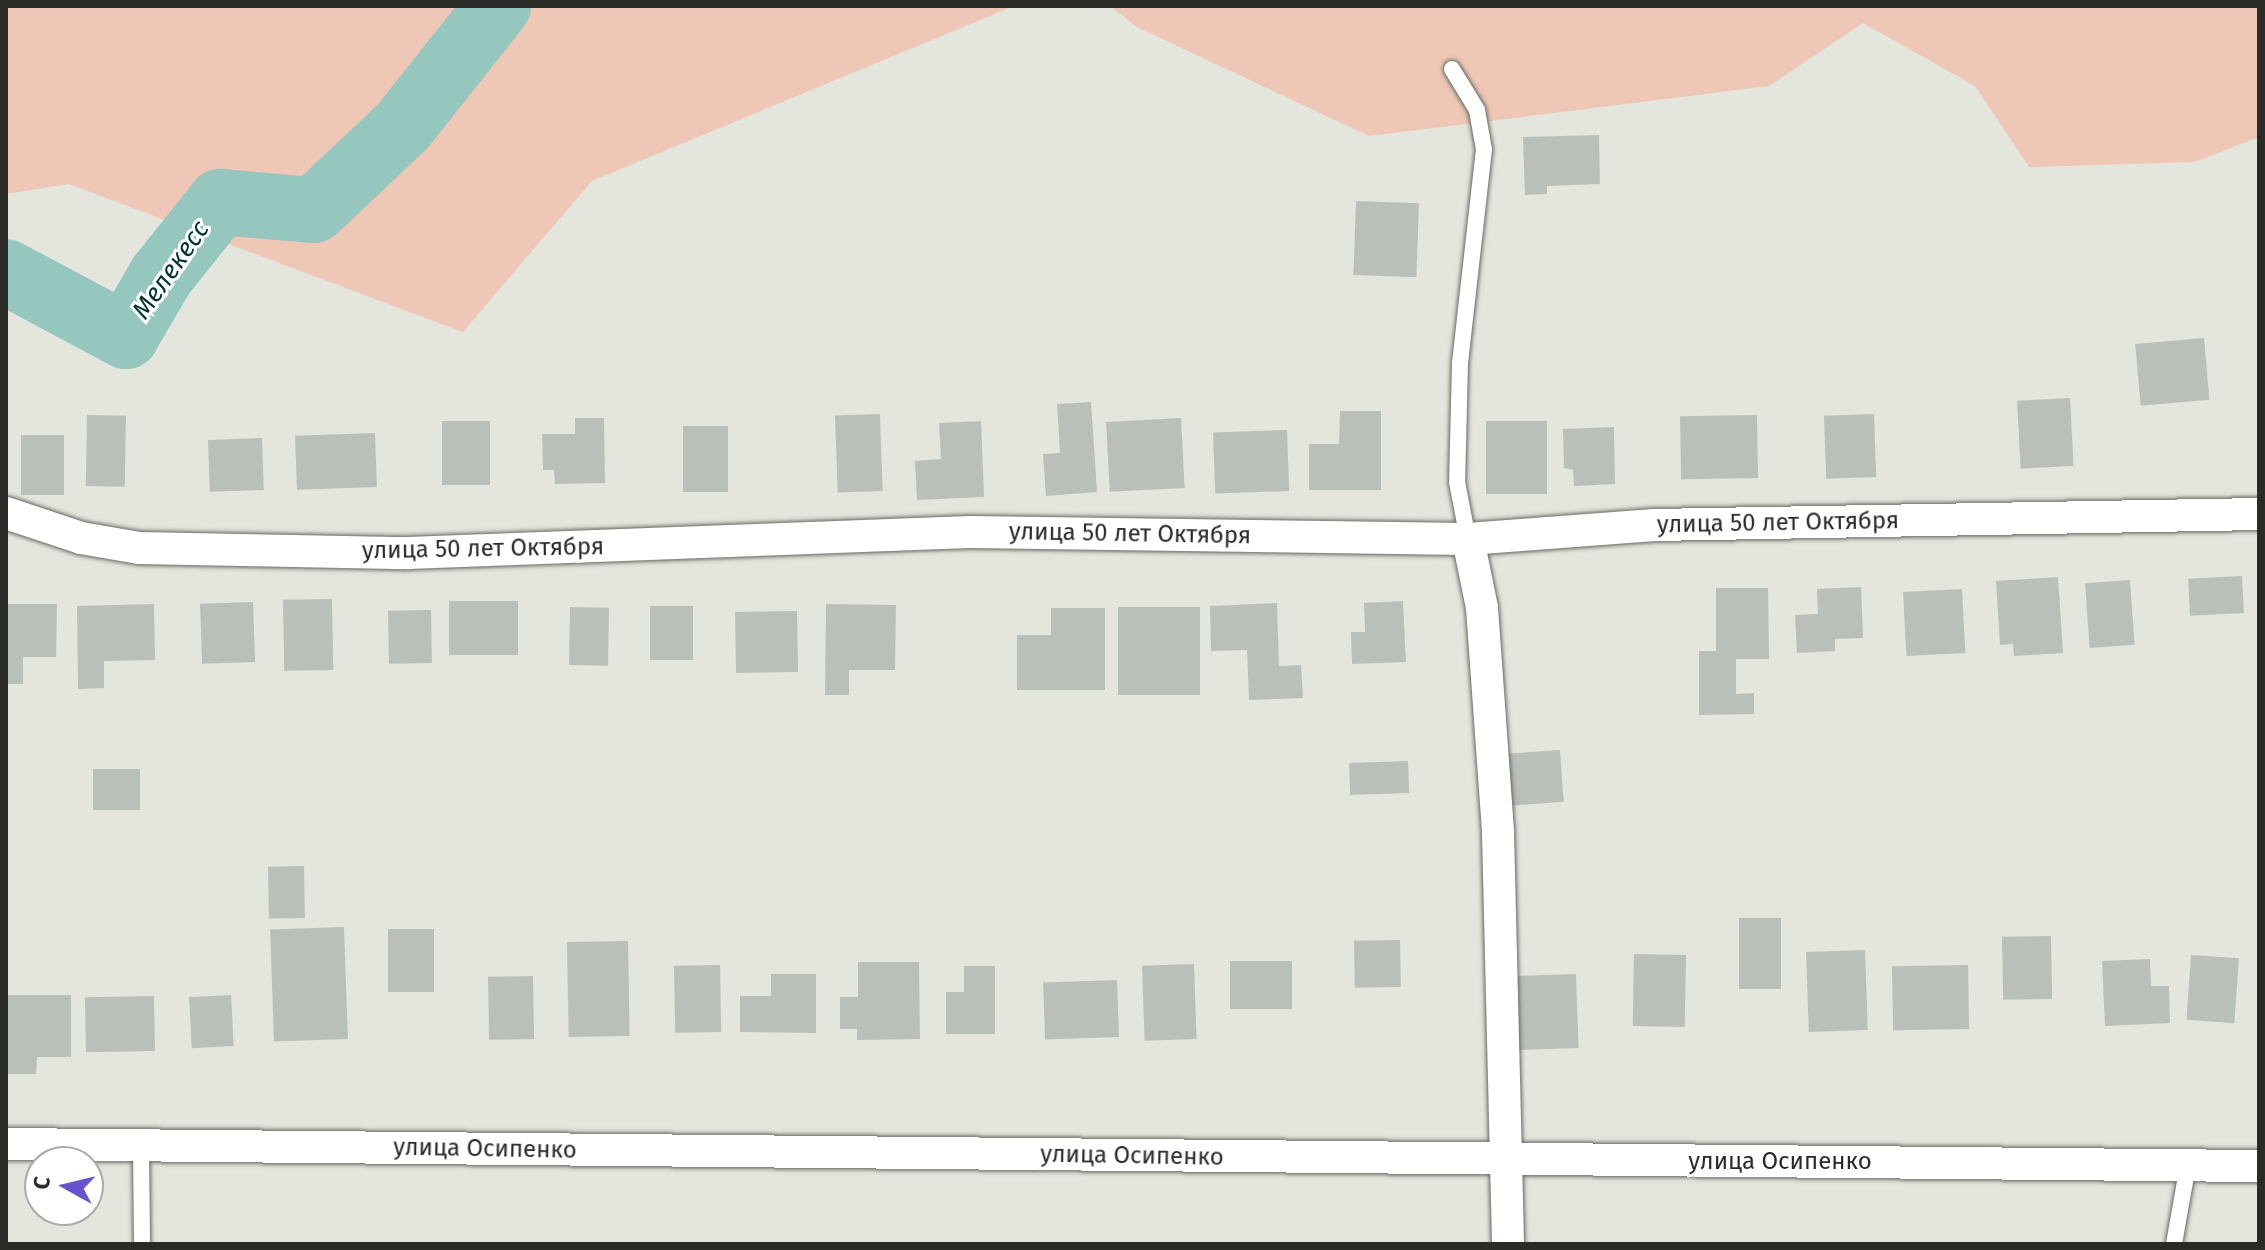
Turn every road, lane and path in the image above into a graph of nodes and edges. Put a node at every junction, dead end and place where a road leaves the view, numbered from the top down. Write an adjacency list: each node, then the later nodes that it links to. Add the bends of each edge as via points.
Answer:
1 (1452, 69): 4 (lane, via 1477,110 1484,149 1460,363 1457,482)
2 (6, 513): 4 (street, улица 50 лет Октября, via 81,538 139,548 408,553 971,532)
3 (2259, 514): 4 (street, улица 50 лет Октября, via 1654,525)
4 (1468, 539): 7 (street, via 1482,608 1498,833)
5 (6, 1144): 6 (street, улица Осипенко)
6 (141, 1146): 7 (street, улица Осипенко); 10 (lane)
7 (1502, 1160): 8 (street, улица Осипенко); 11 (street)
8 (2188, 1165): 9 (street, улица Осипенко); 12 (lane)
9 (2259, 1166)
10 (142, 1244)
11 (1508, 1244)
12 (2174, 1244)

